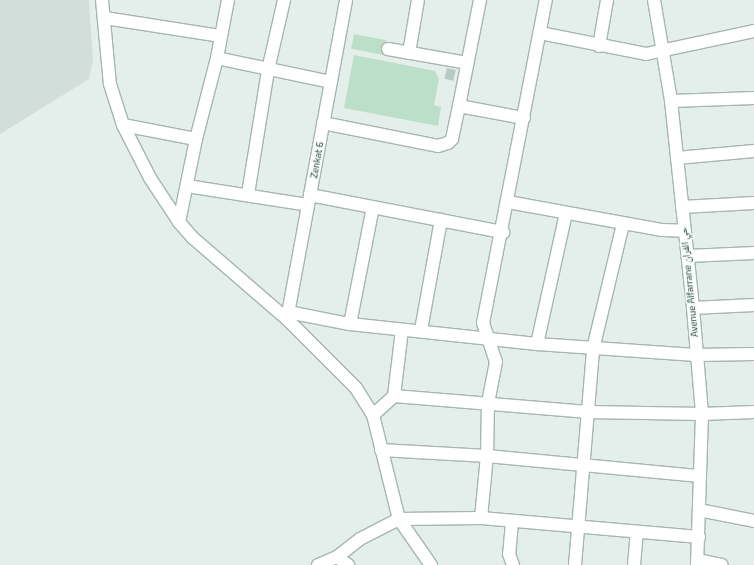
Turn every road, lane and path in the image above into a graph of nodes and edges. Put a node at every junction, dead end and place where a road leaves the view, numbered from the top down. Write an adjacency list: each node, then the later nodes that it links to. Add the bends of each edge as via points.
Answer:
1 (102, 0): 10 (street)
2 (228, 0): 13 (street)
3 (284, 0): 20 (street)
4 (346, 0): 21 (street, Zenkat 6)
5 (418, 0): 17 (street)
6 (480, 0): 19 (street)
7 (546, 0): 12 (street)
8 (607, 0): 14 (street)
9 (654, 0): 16 (street, Avenue Alfarrane حي الفران)
10 (104, 18): 13 (street); 27 (street, via 110,84)
11 (754, 31): 16 (street)
12 (540, 34): 14 (street); 25 (street)
13 (220, 36): 18 (street)
14 (599, 46): 16 (street, via 646,54)
15 (388, 49): 17 (street)
16 (664, 52): 23 (street, Avenue Alfarrane حي الفران)
17 (409, 53): 19 (street)
18 (217, 58): 20 (street); 28 (street)
19 (467, 63): 24 (street)
20 (268, 70): 21 (street); 32 (street)
21 (331, 82): 26 (street, Zenkat 6)
22 (754, 98): 23 (street)
23 (671, 101): 30 (street, Avenue Alfarrane حي الفران)
24 (459, 106): 25 (street); 26 (street, via 452,139 438,146)
25 (524, 118): 34 (street)
26 (323, 123): 33 (street, Zenkat 6)
27 (123, 125): 28 (street); 40 (street, via 150,178)
28 (196, 139): 31 (street)
29 (754, 151): 30 (street)
30 (677, 158): 37 (street, Avenue Alfarrane حي الفران)
31 (187, 186): 32 (street); 40 (street)
32 (248, 194): 33 (street)
33 (309, 200): 36 (street); 48 (street, Zenkat 6)
34 (508, 202): 38 (street); 42 (street)
35 (754, 203): 37 (street)
36 (373, 207): 39 (street); 49 (street)
37 (682, 207): 43 (street, Avenue Alfarrane حي الفران)
38 (566, 213): 41 (street); 53 (street)
39 (441, 220): 42 (street); 51 (street)
40 (178, 222): 48 (street, via 207,252)
41 (623, 224): 43 (street); 54 (street)
42 (503, 232): 52 (street, via 483,323)
43 (685, 232): 45 (street, Avenue Alfarrane حي الفران)
44 (754, 253): 45 (street)
45 (688, 256): 47 (street, Avenue Alfarrane حي الفران)
46 (754, 305): 47 (street)
47 (694, 308): 56 (street, Avenue Alfarrane حي الفران)
48 (288, 316): 49 (street); 62 (street, via 356,388)
49 (350, 324): 50 (street)
50 (402, 330): 51 (street); 57 (street)
51 (421, 330): 52 (street)
52 (489, 339): 53 (street); 58 (street, via 496,362)
53 (538, 344): 54 (street)
54 (593, 349): 56 (street); 59 (street)
55 (754, 354): 56 (street)
56 (696, 355): 61 (street, Avenue Alfarrane حي الفران)
57 (394, 396): 58 (street); 62 (street)
58 (488, 403): 59 (street); 64 (street)
59 (588, 412): 61 (street); 65 (street)
60 (754, 412): 61 (street)
61 (702, 414): 66 (street, Avenue Alfarrane حي الفران)
62 (373, 415): 63 (street)
63 (381, 450): 64 (street); 69 (street)
64 (487, 456): 65 (street); 68 (street)
65 (584, 467): 66 (street); 72 (street)
66 (700, 476): 67 (street, Avenue Alfarrane حي الفران)
67 (699, 510): 70 (street); 74 (street, Avenue Alfarrane حي الفران)
68 (481, 518): 69 (street); 71 (street)
69 (399, 519): 75 (street, via 360,539); 79 (street)
70 (754, 521)
71 (512, 522): 72 (street); 80 (street, via 509,554)
72 (579, 528): 73 (street); 81 (street)
73 (637, 532): 74 (street); 82 (street)
74 (698, 537): 76 (street, Avenue Alfarrane حي الفران)
75 (337, 557): 77 (street); 78 (street)
76 (697, 562): 83 (street)
77 (318, 565)
78 (348, 565)
79 (431, 565)
80 (514, 565)
81 (575, 565)
82 (634, 565)
83 (722, 565)

